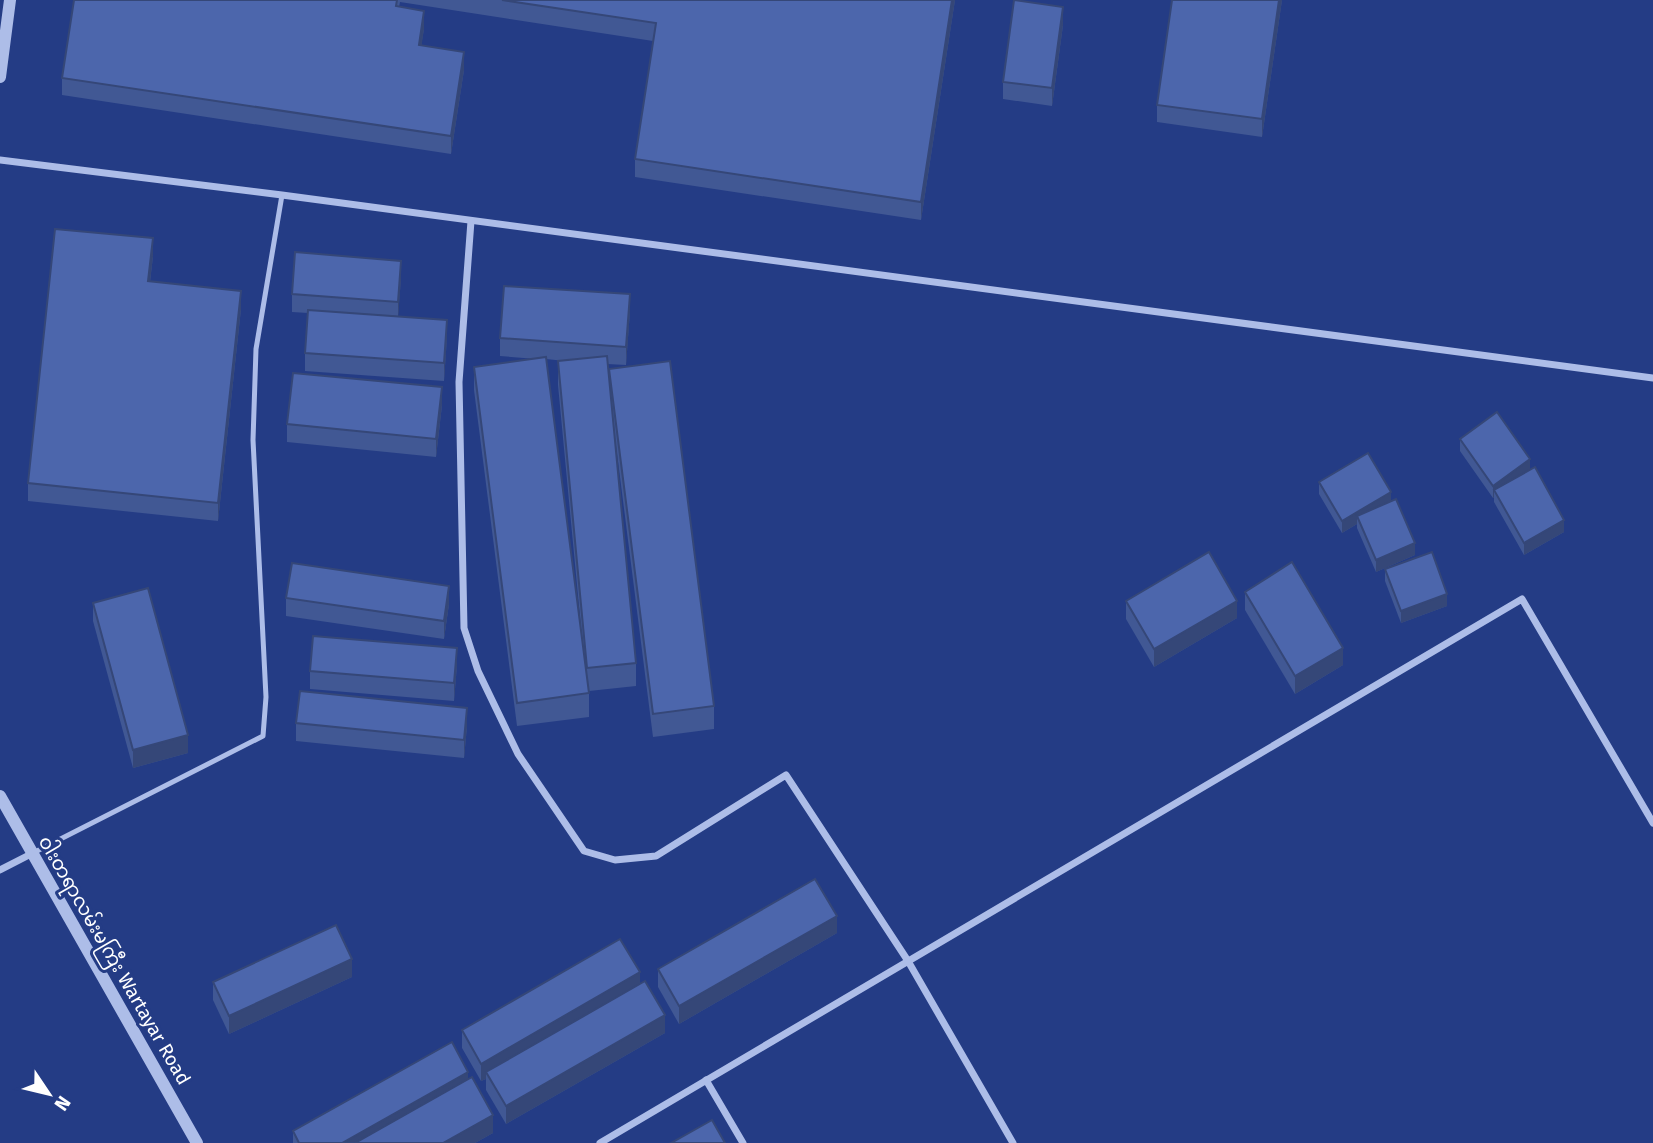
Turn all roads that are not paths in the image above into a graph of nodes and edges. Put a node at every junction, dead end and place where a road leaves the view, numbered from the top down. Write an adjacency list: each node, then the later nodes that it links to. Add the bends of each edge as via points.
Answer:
1 (10, 0): 2 (street)
2 (0, 77)
3 (0, 160): 4 (street)
4 (282, 195): 5 (street); 9 (lane, via 256,349 253,440 266,696 263,736)
5 (471, 221): 6 (street); 11 (street, via 459,383 464,628 478,671 518,754 584,851 615,860 656,856 786,775)
6 (1653, 378)
7 (0, 796): 9 (street, ဝါးတရာလမ်းမကြီး Wartayar Road)
8 (1653, 822): 11 (street, via 1522,599)
9 (33, 852): 10 (street); 13 (street, ဝါးတရာလမ်းမကြီး Wartayar Road)
10 (0, 870)
11 (908, 961): 12 (street); 16 (street)
12 (706, 1080): 14 (street); 15 (street)
13 (197, 1143)
14 (600, 1143)
15 (743, 1143)
16 (1013, 1143)

